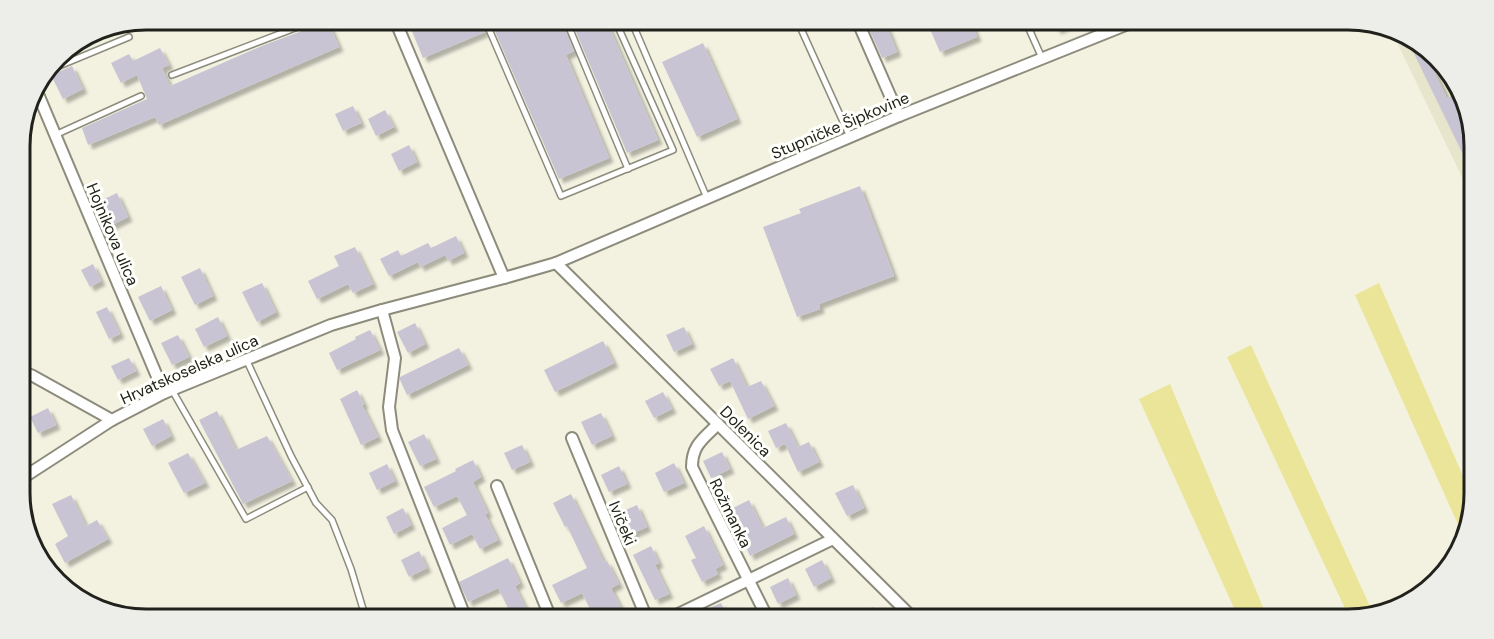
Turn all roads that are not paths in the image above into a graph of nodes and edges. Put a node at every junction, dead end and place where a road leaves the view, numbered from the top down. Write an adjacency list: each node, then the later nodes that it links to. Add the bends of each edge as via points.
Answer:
1 (290, 30): 14 (lane)
2 (399, 30): 23 (street)
3 (489, 30): 20 (lane, via 561,196)
4 (570, 30): 20 (lane)
5 (619, 30): 20 (lane, via 673,150)
6 (635, 30): 21 (lane)
7 (801, 30): 19 (lane)
8 (861, 30): 17 (street)
9 (1029, 30): 12 (lane)
10 (1113, 30): 12 (street, Stupničke Šipkovine)
11 (129, 37): 13 (lane)
12 (1042, 58): 17 (street, Stupničke Šipkovine)
13 (64, 64)
14 (172, 75)
15 (141, 96): 18 (lane)
16 (40, 99): 18 (street, Hojnikova ulica)
17 (899, 116): 19 (street, Stupničke Šipkovine)
18 (55, 135): 27 (street, Hojnikova ulica)
19 (849, 137): 21 (street, Stupničke Šipkovine)
20 (628, 169)
21 (707, 198): 22 (street, Stupničke Šipkovine)
22 (556, 263): 23 (street, Hrvatskoselska ulica); 29 (street, Dolenica)
23 (504, 278): 24 (street, Hrvatskoselska ulica)
24 (382, 310): 25 (street, Hrvatskoselska ulica, via 331,325); 37 (street, via 396,358 390,406 392,430)
25 (246, 359): 27 (street, Hrvatskoselska ulica); 33 (lane)
26 (30, 375): 28 (street)
27 (168, 392): 28 (street, Hrvatskoselska ulica); 33 (lane, via 246,519)
28 (112, 420): 31 (street, Hrvatskoselska ulica)
29 (718, 424): 34 (street, Dolenica); 35 (street, Rožmanka, via 698,444 692,454 692,467)
30 (572, 438): 39 (street, Ivičeki)
31 (30, 473)
32 (497, 486): 38 (street)
33 (308, 487): 36 (lane, via 332,520)
34 (833, 539): 35 (street); 42 (street, Dolenica)
35 (747, 580): 40 (street); 41 (street, Rožmanka)
36 (363, 609)
37 (462, 609)
38 (547, 609)
39 (643, 609)
40 (688, 609)
41 (763, 609)
42 (904, 609)

